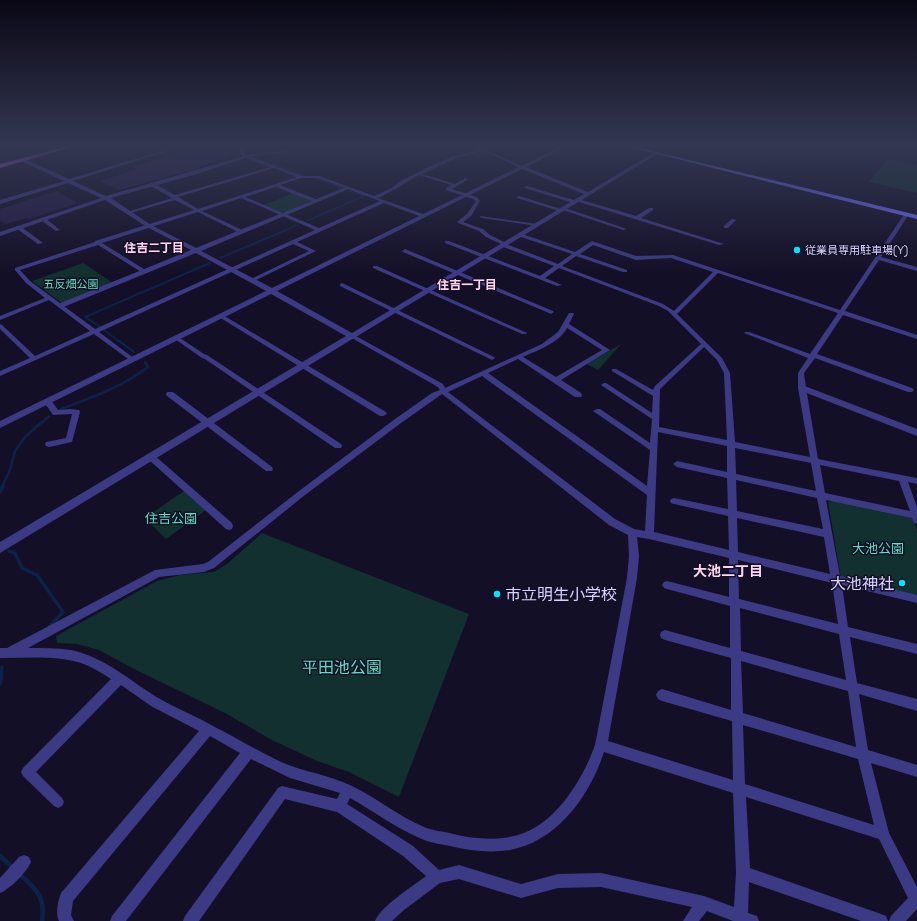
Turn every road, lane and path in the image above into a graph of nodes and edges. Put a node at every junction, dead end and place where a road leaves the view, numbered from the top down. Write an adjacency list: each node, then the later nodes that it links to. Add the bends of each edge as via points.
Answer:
1 (43, 189): 27 (street)
2 (86, 189): 21 (street)
3 (139, 189): 21 (street)
4 (160, 189): 22 (street)
5 (204, 189): 22 (street)
6 (263, 189): 19 (street)
7 (286, 189): 24 (street)
8 (346, 189): 24 (street)
9 (351, 189): 23 (street)
10 (394, 189): 23 (street)
11 (448, 189): 18 (street)
12 (478, 189): 18 (street)
13 (534, 189): 26 (street)
14 (576, 189): 17 (street)
15 (596, 189): 17 (street)
16 (804, 189): 32 (main road)
17 (588, 194): 26 (street)
18 (466, 195): 34 (street); 54 (street, via 478,201 469,215 460,222 481,230)
19 (240, 196): 29 (street); 33 (street)
20 (519, 197): 30 (street)
21 (106, 198): 31 (street); 38 (street)
22 (175, 198): 29 (street); 31 (street)
23 (374, 198): 25 (street)
24 (316, 201): 33 (street)
25 (384, 201): 34 (street); 46 (street)
26 (576, 201): 30 (street); 37 (street)
27 (0, 202)
28 (651, 209): 37 (street)
29 (197, 210): 41 (street); 47 (street)
30 (562, 210): 40 (street); 44 (street)
31 (129, 213): 41 (street)
32 (907, 214): 36 (main road); 60 (street)
33 (283, 215): 46 (street); 47 (street)
34 (424, 216): 74 (street)
35 (482, 217): 40 (street)
36 (917, 217)
37 (637, 218): 55 (street)
38 (43, 219): 42 (street); 45 (street)
39 (734, 220): 43 (street)
40 (536, 225): 49 (street)
41 (149, 226): 50 (street); 56 (street)
42 (18, 227): 48 (street); 53 (street)
43 (726, 227)
44 (625, 228)
45 (58, 230)
46 (320, 230): 51 (street)
47 (242, 232): 56 (street)
48 (0, 234)
49 (520, 234): 54 (street); 58 (street)
50 (97, 242): 67 (street); 75 (street, via 16,269)
51 (293, 242): 63 (street); 70 (street, via 313,252)
52 (448, 242): 59 (street)
53 (40, 243)
54 (504, 244): 59 (street); 61 (street)
55 (721, 244)
56 (196, 251): 63 (street); 67 (street)
57 (405, 251): 68 (street)
58 (576, 254): 61 (street); 65 (street); 66 (street, via 592,243 636,258 671,256)
59 (484, 256): 68 (street); 69 (street)
60 (878, 258): 64 (street); 79 (street)
61 (560, 266): 69 (street); 81 (street, via 656,302)
62 (375, 267): 73 (street)
63 (232, 270): 70 (street); 86 (street)
64 (917, 270)
65 (625, 271)
66 (717, 271): 79 (street); 81 (street)
67 (145, 272): 76 (street)
68 (458, 273): 73 (street); 78 (street)
69 (541, 278): 72 (street)
70 (252, 280): 74 (street)
71 (342, 285): 77 (street)
72 (559, 285)
73 (427, 291): 77 (street); 88 (street)
74 (271, 292): 82 (street); 89 (street)
75 (50, 298): 76 (street); 83 (street)
76 (62, 306): 86 (street)
77 (395, 310): 89 (street); 96 (street)
78 (551, 312)
79 (842, 313): 90 (street); 93 (street)
80 (571, 314): 84 (street)
81 (674, 314): 92 (street)
82 (221, 316): 91 (street); 98 (street)
83 (0, 318)
84 (566, 325): 94 (street, via 561,333); 102 (street, via 607,350)
85 (0, 326): 95 (street)
86 (96, 331): 95 (street); 97 (street)
87 (747, 333): 93 (street)
88 (524, 334)
89 (352, 336): 98 (street); 106 (street, via 431,380)
90 (917, 337)
91 (176, 338): 97 (street); 107 (street)
92 (705, 343): 110 (street, via 657,388); 120 (street, via 720,359 727,372)
93 (813, 356): 104 (street, via 801,374); 105 (street)
94 (519, 357): 101 (street); 102 (street)
95 (34, 358): 100 (street)
96 (492, 358)
97 (133, 360): 111 (street)
98 (304, 365): 107 (street); 113 (street)
99 (614, 370): 110 (street)
100 (0, 374)
101 (484, 374): 106 (street); 130 (street)
102 (556, 380): 109 (street)
103 (604, 386): 114 (street)
104 (802, 388): 118 (street); 124 (street)
105 (910, 390)
106 (444, 392): 136 (street, via 612,522); 148 (street, via 435,395 398,420 211,565 158,573)
107 (258, 393): 115 (street); 121 (street)
108 (170, 394): 115 (street)
109 (578, 395)
110 (657, 396): 114 (street)
111 (48, 402): 116 (street); 119 (street, via 56,413 76,412 69,440)
112 (598, 411): 122 (street)
113 (383, 414)
114 (655, 418): 117 (street)
115 (207, 423): 123 (street); 126 (street)
116 (0, 425)
117 (655, 429): 120 (street); 122 (street)
118 (917, 434)
119 (49, 444)
120 (730, 444): 124 (street); 127 (street)
121 (338, 446)
122 (654, 449): 130 (street)
123 (151, 457): 135 (street); 139 (street)
124 (814, 460): 128 (street); 131 (street)
125 (677, 464): 127 (street)
126 (269, 468)
127 (731, 476): 131 (street); 133 (street)
128 (903, 479): 129 (street); 134 (street)
129 (917, 481)
130 (651, 493): 138 (street)
131 (821, 496): 134 (street); 137 (street)
132 (674, 501): 133 (street)
133 (732, 513): 137 (street); 140 (street)
134 (916, 517)
135 (229, 526)
136 (632, 533): 138 (street); 156 (street, via 632,578)
137 (828, 534): 141 (street)
138 (649, 535): 140 (street)
139 (0, 548)
140 (733, 555): 141 (street); 144 (street)
141 (836, 580): 143 (street); 145 (street)
142 (667, 585): 144 (street)
143 (917, 599)
144 (734, 602): 145 (street); 149 (street)
145 (844, 631): 147 (street); 151 (street)
146 (665, 635): 149 (street)
147 (917, 649)
148 (4, 653): 150 (street, via 73,655 93,662)
149 (736, 654): 151 (street); 154 (street)
150 (120, 679): 155 (street, via 156,702); 162 (street, via 27,772)
151 (853, 687): 153 (street); 158 (street)
152 (662, 695): 154 (street)
153 (917, 705)
154 (738, 717): 158 (street); 160 (street)
155 (208, 729): 157 (street); 172 (street, via 66,898 64,917)
156 (601, 745): 160 (street); 161 (street, via 593,768 572,802 533,836 508,844 494,846 458,842 423,833 394,819)
157 (249, 752): 161 (street, via 283,769); 173 (street)
158 (863, 755): 159 (street); 164 (street)
159 (917, 771)
160 (739, 788): 164 (street); 166 (street)
161 (347, 790): 163 (street)
162 (58, 802)
163 (340, 806): 167 (street, via 408,851); 174 (street, via 282,792)
164 (883, 834): 169 (street)
165 (24, 862): 168 (street)
166 (743, 872): 171 (street); 177 (street)
167 (437, 876): 170 (street, via 459,872 521,891 558,881 601,880); 175 (street)
168 (2, 885)
169 (917, 900): 178 (street)
170 (704, 903): 171 (street); 176 (street)
171 (746, 919)
172 (68, 921)
173 (117, 921)
174 (190, 921)
175 (382, 921)
176 (690, 921)
177 (881, 921)
178 (896, 921)

